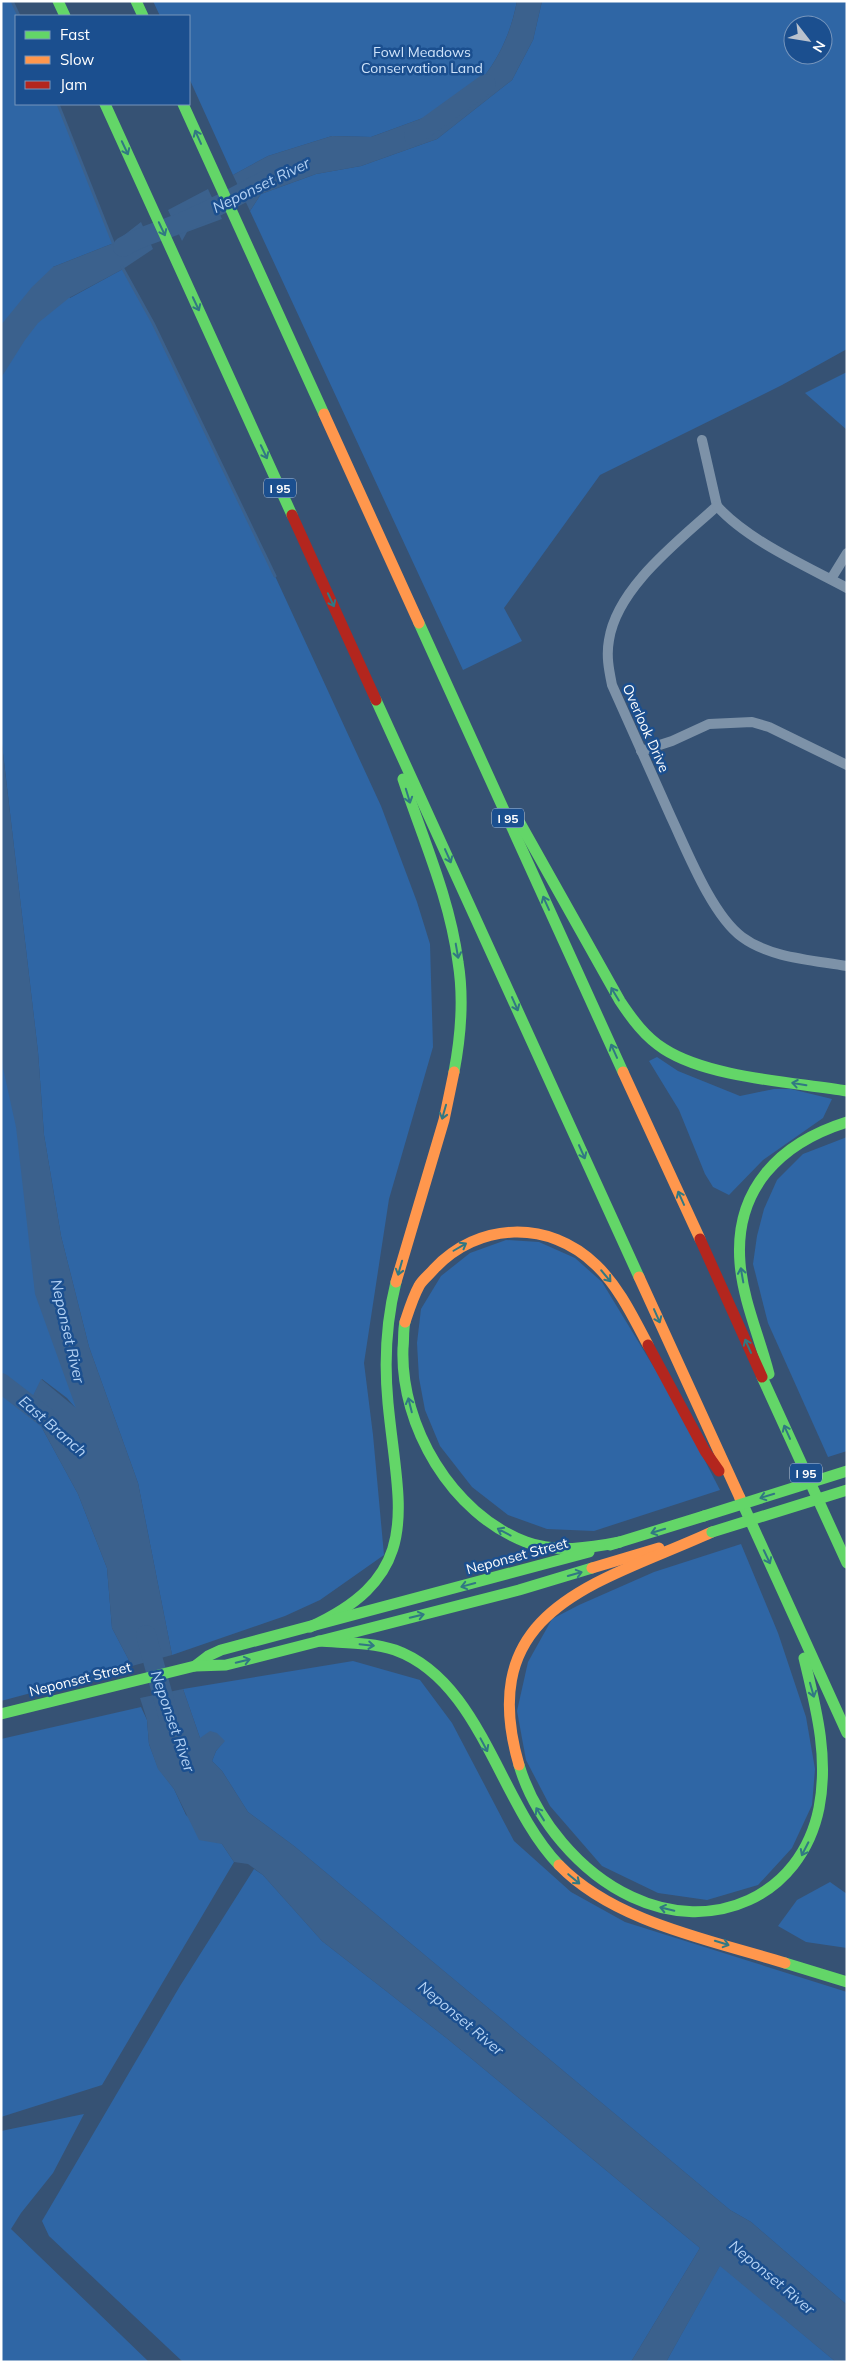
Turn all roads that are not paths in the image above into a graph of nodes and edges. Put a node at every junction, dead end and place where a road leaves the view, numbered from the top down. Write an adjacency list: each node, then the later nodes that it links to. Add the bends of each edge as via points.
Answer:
1 (58, 1): 3 (main road)
2 (136, 1): 4 (main road)
3 (65, 15)
4 (143, 15)
5 (105, 105): 12 (main road, I 95, one-way to 12)
6 (183, 105): 15 (main road, I 95, one-way to 6)
7 (702, 440): 8 (street)
8 (717, 506): 10 (street, via 748,533); 13 (street, Overlook Drive, via 633,587 616,616 607,660 612,685)
9 (847, 553): 10 (street)
10 (831, 579): 11 (street)
11 (847, 588)
12 (384, 716): 22 (main road, I 95, one-way to 22); 29 (main road, one-way to 29, via 454,935 461,980 460,1035 451,1087 394,1291 387,1329 387,1372 400,1515 397,1541 385,1570 368,1592 342,1611)
13 (641, 751): 14 (street, via 709,724 752,722 769,727); 16 (street, Overlook Drive, via 690,858 728,924 757,946)
14 (847, 766)
15 (486, 771): 17 (main road, one-way to 15, via 704,1068 675,1057 651,1040 634,1023 620,1001 535,846); 19 (main road, I 95, one-way to 15)
16 (847, 966)
17 (847, 1091)
18 (847, 1122): 19 (main road, one-way to 18, via 764,1350 742,1279 739,1252 743,1220 757,1183 779,1156 817,1131)
19 (776, 1407): 24 (main road, I 95, one-way to 19)
20 (847, 1472): 25 (main road, Neponset Street, one-way to 25, bridge)
21 (847, 1490): 23 (main road, Neponset Street, bridge)
22 (739, 1497): 25 (main road, one-way to 22, via 565,1548 533,1544 512,1536 470,1508 448,1484 431,1458 414,1421 406,1390 403,1361 405,1322 411,1301 426,1275 463,1245 493,1234 527,1233 558,1241 591,1261 620,1296 705,1451); 28 (main road, I 95, one-way to 28)
23 (712, 1532): 28 (main road, one-way to 23, via 817,1711 823,1776 810,1841 785,1878 762,1895 740,1905 711,1912 675,1911 622,1892 572,1854 537,1810 516,1760 509,1702 511,1680 519,1656 535,1627 564,1600); 30 (main road, Neponset Street, one-way to 23, via 527,1587)
24 (836, 1540): 26 (main road); 27 (main road, I 95)
25 (620, 1542): 29 (main road, Neponset Street, one-way to 29)
26 (847, 1554)
27 (847, 1563)
28 (798, 1626): 33 (main road, I 95)
29 (310, 1627): 31 (main road, Neponset Street, via 221,1650)
30 (319, 1641): 31 (main road, Neponset Street, one-way to 30, via 226,1665); 34 (main road, one-way to 34, via 391,1649 417,1661 442,1680 462,1705 518,1810 540,1844 570,1875 602,1899 650,1921)
31 (195, 1666): 32 (main road, Neponset Street)
32 (1, 1714)
33 (847, 1733)
34 (847, 1982)

